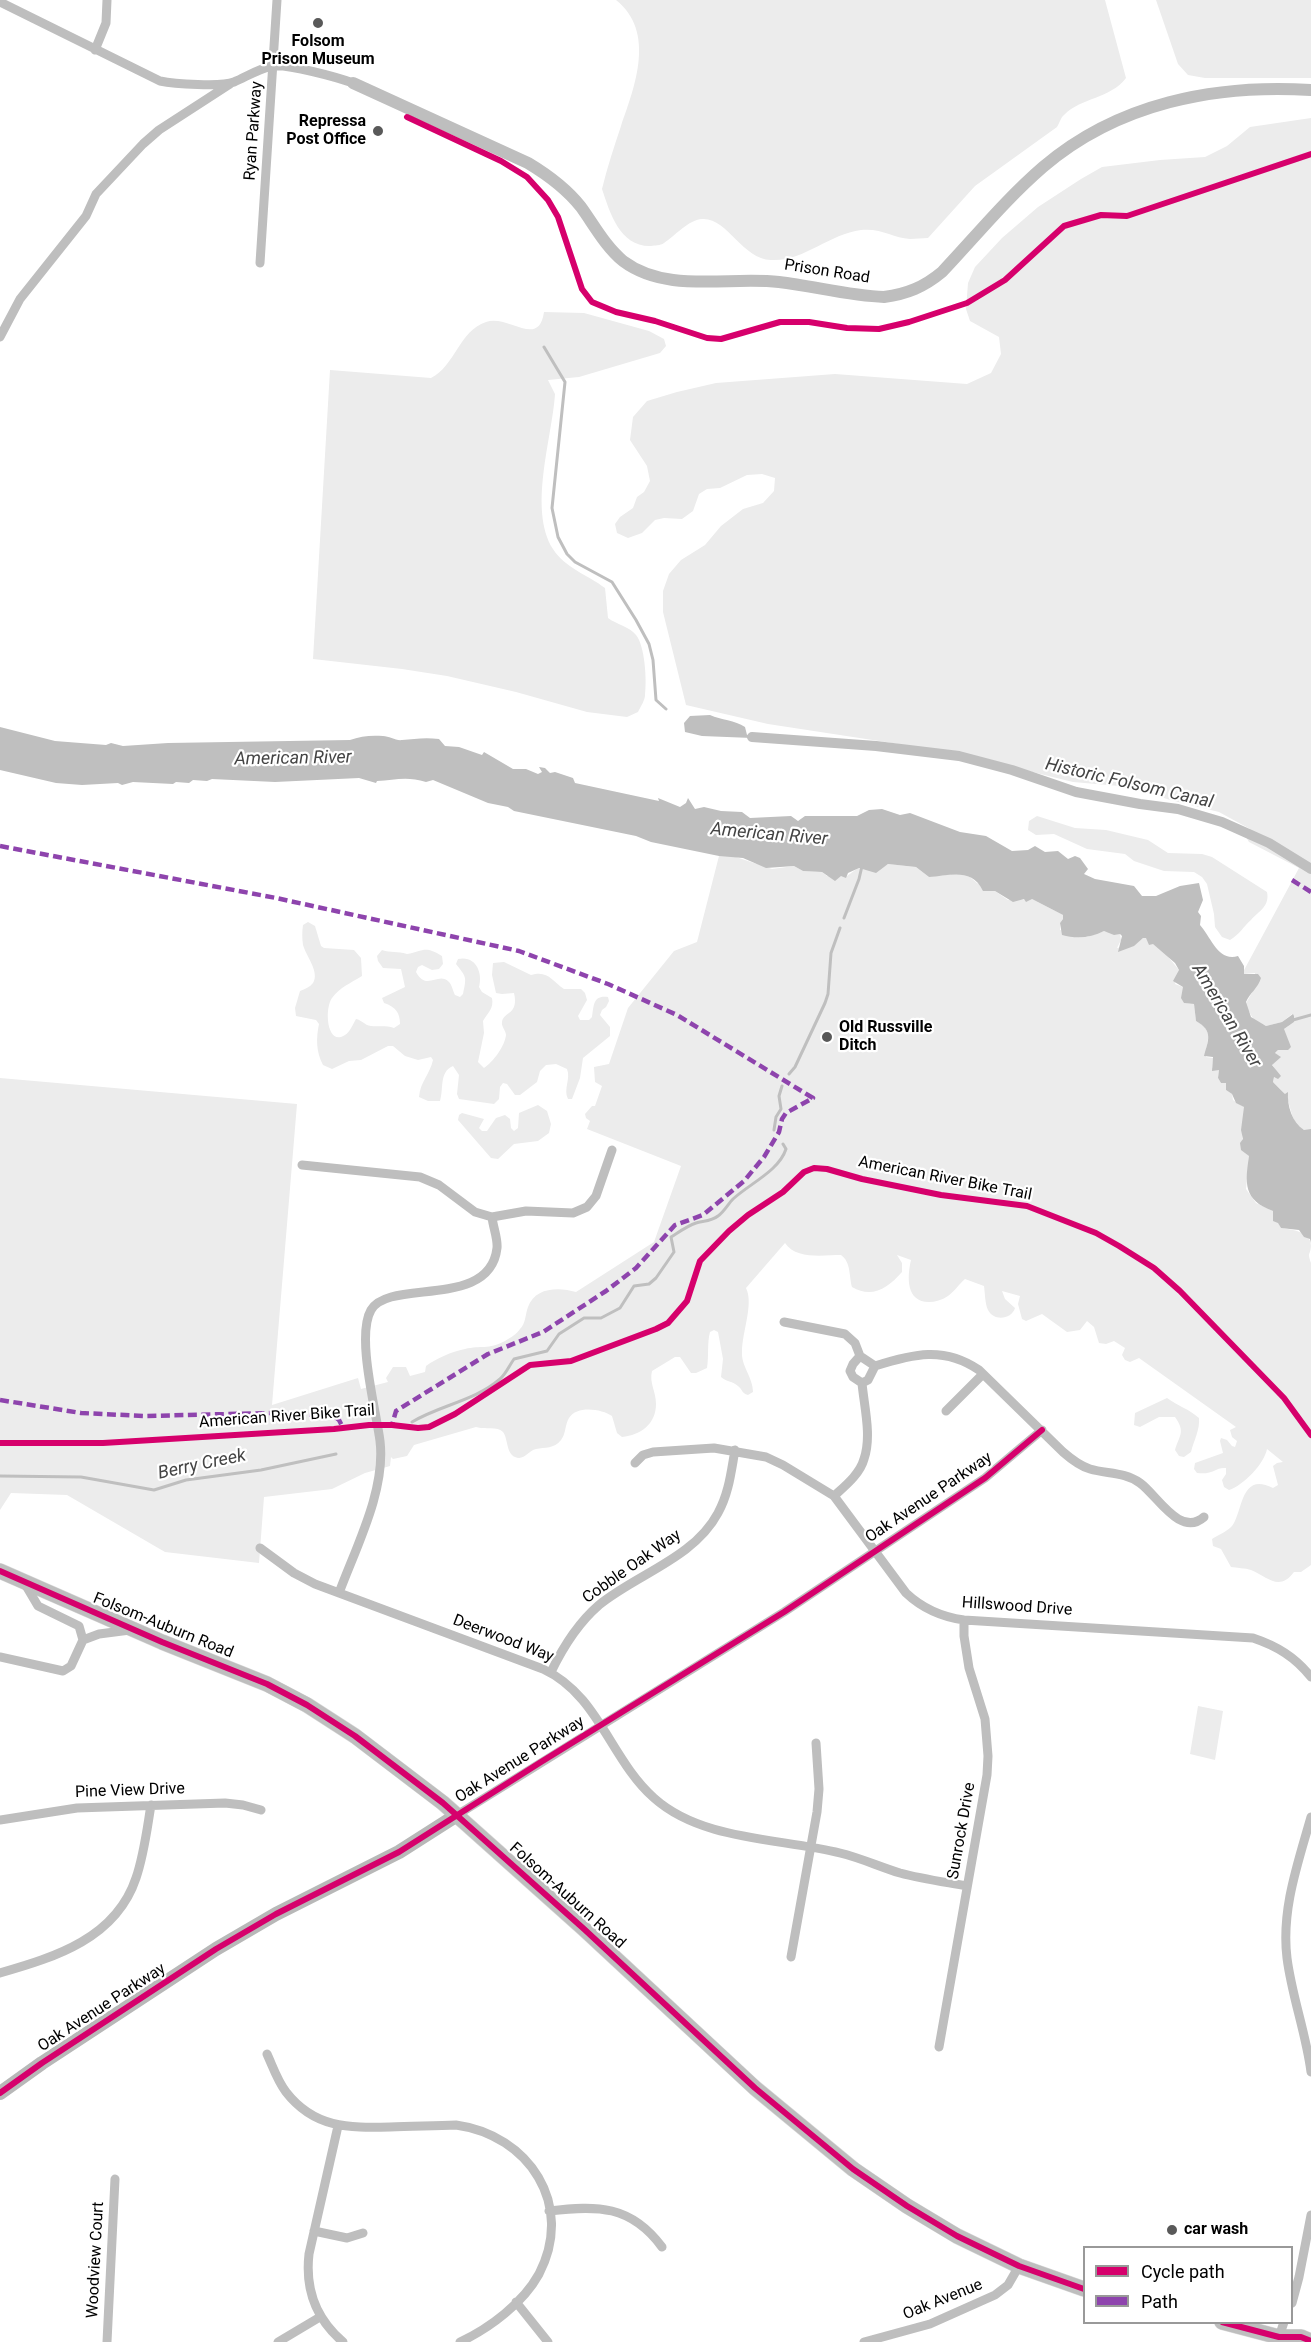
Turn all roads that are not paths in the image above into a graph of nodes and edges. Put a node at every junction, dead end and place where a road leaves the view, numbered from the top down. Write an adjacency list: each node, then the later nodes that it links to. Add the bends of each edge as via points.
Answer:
1 (107, 0): 4 (street, via 106,22)
2 (277, 0): 5 (street, Ryan Parkway)
3 (0, 2): 4 (street)
4 (95, 50): 6 (street, via 160,81)
5 (273, 66): 6 (street); 7 (street, Prison Road, via 335,76); 9 (street, Ryan Parkway)
6 (232, 83): 10 (street, via 159,130 96,194 86,216 20,299)
7 (353, 83): 8 (street, Prison Road, via 549,176 573,198 608,247 640,271 670,280 760,280 884,297 902,295 930,282 1044,166 1107,126 1155,105 1217,92 1249,88)
8 (1311, 90)
9 (260, 263)
10 (0, 337)
11 (612, 1150): 13 (street, via 596,1196 587,1207 573,1213 526,1211)
12 (302, 1165): 13 (street, via 410,1174 439,1185 475,1212)
13 (492, 1217): 29 (street, via 497,1248 484,1275 467,1285 387,1299 371,1311 366,1350 381,1468)
14 (784, 1322): 15 (street, via 845,1334)
15 (860, 1356): 16 (street); 18 (street, via 850,1371)
16 (875, 1366): 17 (street, via 928,1354 958,1359); 18 (street)
17 (984, 1374): 19 (street); 20 (street)
18 (862, 1383): 23 (street, via 867,1432 864,1459 848,1484)
19 (946, 1411)
20 (1042, 1430): 24 (street, via 1078,1464 1127,1476 1141,1484 1177,1519 1190,1523); 26 (street, Oak Avenue Parkway, via 985,1478)
21 (735, 1450): 22 (street, Hillswood Drive, via 653,1452); 23 (street, Hillswood Drive, via 766,1457); 34 (street, Cobble Oak Way, via 724,1500 709,1526 688,1547 613,1595 588,1616 563,1648)
22 (635, 1463)
23 (834, 1496): 26 (street, Hillswood Drive)
24 (1204, 1517)
25 (260, 1548): 29 (street, Deerwood Way, via 294,1573)
26 (873, 1551): 30 (street, Hillswood Drive, via 913,1600 937,1614); 36 (street, Oak Avenue Parkway, via 784,1612)
27 (0, 1571): 28 (main road, Folsom-Auburn Road)
28 (24, 1582): 31 (main road, Folsom-Auburn Road); 32 (street, via 38,1606 79,1626)
29 (339, 1593): 34 (street, Deerwood Way)
30 (964, 1620): 35 (street, Hillswood Drive, via 1253,1638 1291,1656); 44 (street, Sunrock Drive, via 966,1652 985,1719 988,1756)
31 (134, 1630): 32 (street); 40 (main road, Folsom-Auburn Road, via 267,1684 307,1705)
32 (83, 1640): 33 (street, via 71,1666 63,1671)
33 (0, 1657)
34 (551, 1672): 36 (street, Deerwood Way, via 577,1691)
35 (1311, 1677)
36 (600, 1725): 40 (street, Oak Avenue Parkway); 43 (street, Deerwood Way, via 642,1786 681,1817 707,1828)
37 (816, 1743): 43 (street, via 819,1789)
38 (152, 1805): 39 (street, Pine View Drive, via 234,1803); 42 (street, Pine View Drive, via 77,1808); 46 (street, via 136,1879 117,1914 80,1945)
39 (261, 1809)
40 (457, 1815): 50 (main road, Oak Avenue Parkway, via 399,1852 216,1949); 58 (main road, Folsom-Auburn Road, via 818,2141 907,2206)
41 (1311, 1817): 49 (street, via 1290,1897 1286,1937 1290,1977)
42 (0, 1820)
43 (811, 1847): 44 (street, Deerwood Way, via 860,1858 900,1873); 45 (street)
44 (967, 1886): 47 (street, Sunrock Drive)
45 (791, 1957)
46 (0, 1973)
47 (939, 2047)
48 (267, 2054): 51 (street, via 285,2091 297,2104 320,2120)
49 (1311, 2072)
50 (0, 2093)
51 (338, 2126): 53 (street, via 456,2125 491,2134 514,2148 533,2169); 55 (street)
52 (115, 2179): 65 (street, Woodview Court)
53 (549, 2211): 57 (street, via 584,2206 612,2210 637,2222); 61 (street, via 550,2233 544,2260 531,2286)
54 (1311, 2215): 60 (street)
55 (314, 2231): 56 (street, via 347,2238); 62 (street, via 308,2282)
56 (363, 2234)
57 (662, 2247)
58 (1018, 2266): 59 (main road, Folsom-Auburn Road); 70 (street, Oak Avenue, via 1008,2285 995,2295 930,2324)
59 (1083, 2289)
60 (1293, 2299)
61 (516, 2302): 68 (street, via 482,2330); 69 (street)
62 (320, 2317): 66 (street); 67 (street)
63 (1232, 2324): 64 (main road)
64 (1282, 2334): 71 (main road)
65 (107, 2342)
66 (278, 2342)
67 (343, 2342)
68 (460, 2342)
69 (548, 2342)
70 (864, 2342)
71 (1311, 2342)

